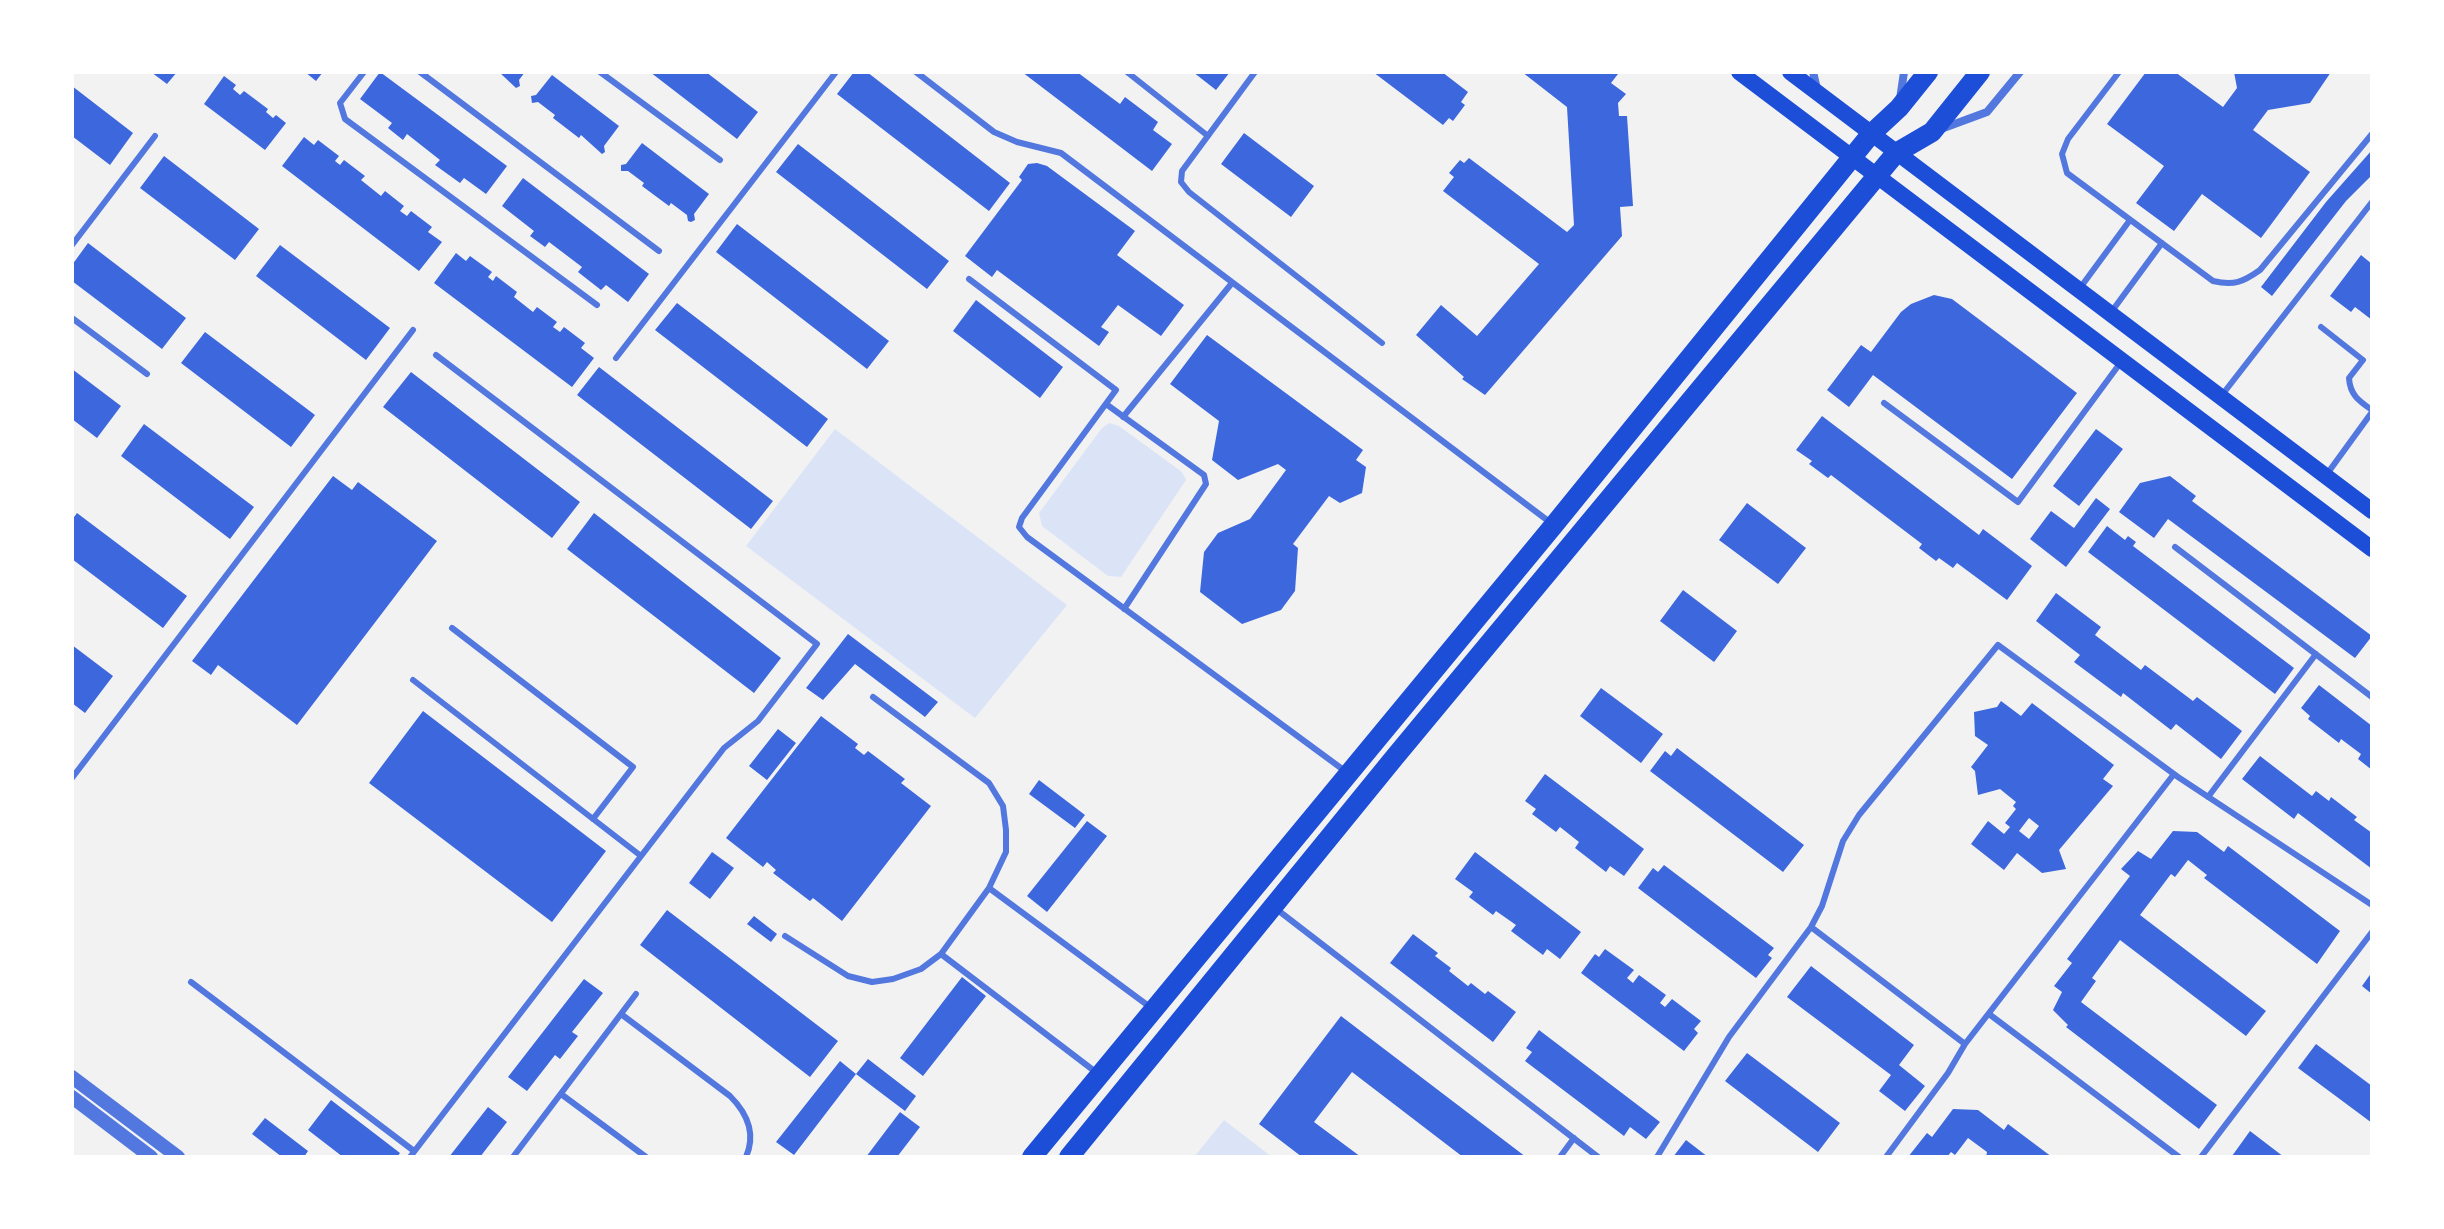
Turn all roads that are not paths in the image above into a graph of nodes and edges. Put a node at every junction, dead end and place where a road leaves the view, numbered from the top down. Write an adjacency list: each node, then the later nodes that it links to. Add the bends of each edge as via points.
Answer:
1 (364, 72): 37 (lane, via 340,103 345,119)
2 (420, 72): 33 (lane)
3 (600, 72): 17 (lane)
4 (619, 72): 17 (lane)
5 (836, 72): 44 (lane)
6 (916, 72): 35 (lane, via 994,132 1061,153)
7 (1127, 72): 23 (lane)
8 (1255, 72): 23 (lane)
9 (1739, 72): 26 (main road)
10 (1790, 72): 18 (main road)
11 (1813, 72): 18 (street)
12 (1904, 72): 19 (street)
13 (1928, 72): 19 (main road)
14 (1980, 72): 20 (main road)
15 (2020, 72): 20 (street, via 1987,112)
16 (2119, 72): 30 (lane, via 2062,154 2067,173)
17 (612, 81): 27 (lane)
18 (1818, 94): 21 (main road)
19 (1899, 108): 21 (main road)
20 (1932, 132): 25 (main road)
21 (1871, 134): 25 (main road); 26 (main road)
22 (2372, 134): 31 (lane, via 2260,270 2240,284 2213,281)
23 (1208, 135): 42 (lane, via 1182,171 1181,182 1189,192)
24 (155, 136): 32 (lane)
25 (1896, 153): 28 (main road); 36 (main road)
26 (1852, 157): 28 (main road); 54 (main road)
27 (720, 160)
28 (1878, 176): 45 (main road); 71 (main road)
29 (2372, 202): 47 (lane)
30 (2130, 220): 31 (lane); 36 (lane)
31 (2162, 243): 38 (lane)
32 (72, 245)
33 (659, 251)
34 (969, 279): 49 (lane, via 1116,390)
35 (1232, 283): 51 (lane); 54 (lane)
36 (2079, 291): 38 (main road)
37 (597, 305)
38 (2109, 314): 47 (main road)
39 (72, 318): 46 (lane)
40 (2321, 327): 50 (lane, via 2363,360 2349,378 2350,389)
41 (413, 330): 65 (lane)
42 (1382, 343)
43 (436, 355): 68 (lane, via 817,644 758,721 724,748)
44 (616, 358)
45 (2121, 362): 48 (lane, via 2018,502); 56 (main road)
46 (147, 374)
47 (2220, 397): 52 (main road)
48 (1884, 403)
49 (1106, 404): 51 (lane); 57 (lane, via 1019,527)
50 (2372, 411): 52 (lane)
51 (1123, 417): 57 (lane, via 1204,475 1206,484)
52 (2325, 476): 53 (main road)
53 (2372, 509)
54 (1554, 525): 63 (main road)
55 (2175, 547): 59 (lane)
56 (2372, 549)
57 (1124, 609): 63 (lane)
58 (452, 628): 67 (lane, via 633,767)
59 (2316, 654): 62 (lane); 66 (lane)
60 (413, 680): 67 (lane)
61 (873, 697): 69 (lane, via 989,783 1003,806 1006,852)
62 (2372, 697)
63 (1349, 773): 78 (main road)
64 (2174, 774): 66 (lane); 72 (lane, via 1998,645 1859,815 1843,841); 80 (lane)
65 (72, 778)
66 (2208, 797): 70 (lane)
67 (593, 819): 68 (lane)
68 (641, 856): 87 (lane)
69 (989, 888): 75 (lane); 78 (lane)
70 (2372, 905)
71 (1272, 906): 86 (lane); 94 (main road)
72 (1811, 927): 81 (lane); 97 (lane, via 1729,1037)
73 (2372, 932): 100 (lane)
74 (785, 936): 75 (lane, via 848,976 872,982 921,969)
75 (941, 954): 82 (lane)
76 (191, 982): 87 (lane)
77 (636, 994): 79 (lane)
78 (1152, 1010): 82 (main road)
79 (621, 1014): 84 (lane); 92 (lane, via 741,1108 751,1136)
80 (1989, 1014): 81 (lane); 99 (lane)
81 (1965, 1044): 98 (lane)
82 (1100, 1075): 93 (main road)
83 (72, 1077): 89 (street)
84 (561, 1094): 90 (lane); 91 (lane)
85 (72, 1097): 88 (street)
86 (1574, 1138): 95 (lane); 96 (lane)
87 (412, 1154)
88 (151, 1157)
89 (178, 1157)
90 (513, 1157)
91 (646, 1157)
92 (746, 1157)
93 (1032, 1157)
94 (1069, 1157)
95 (1560, 1157)
96 (1598, 1157)
97 (1657, 1157)
98 (1886, 1157)
99 (2179, 1157)
100 (2201, 1157)

